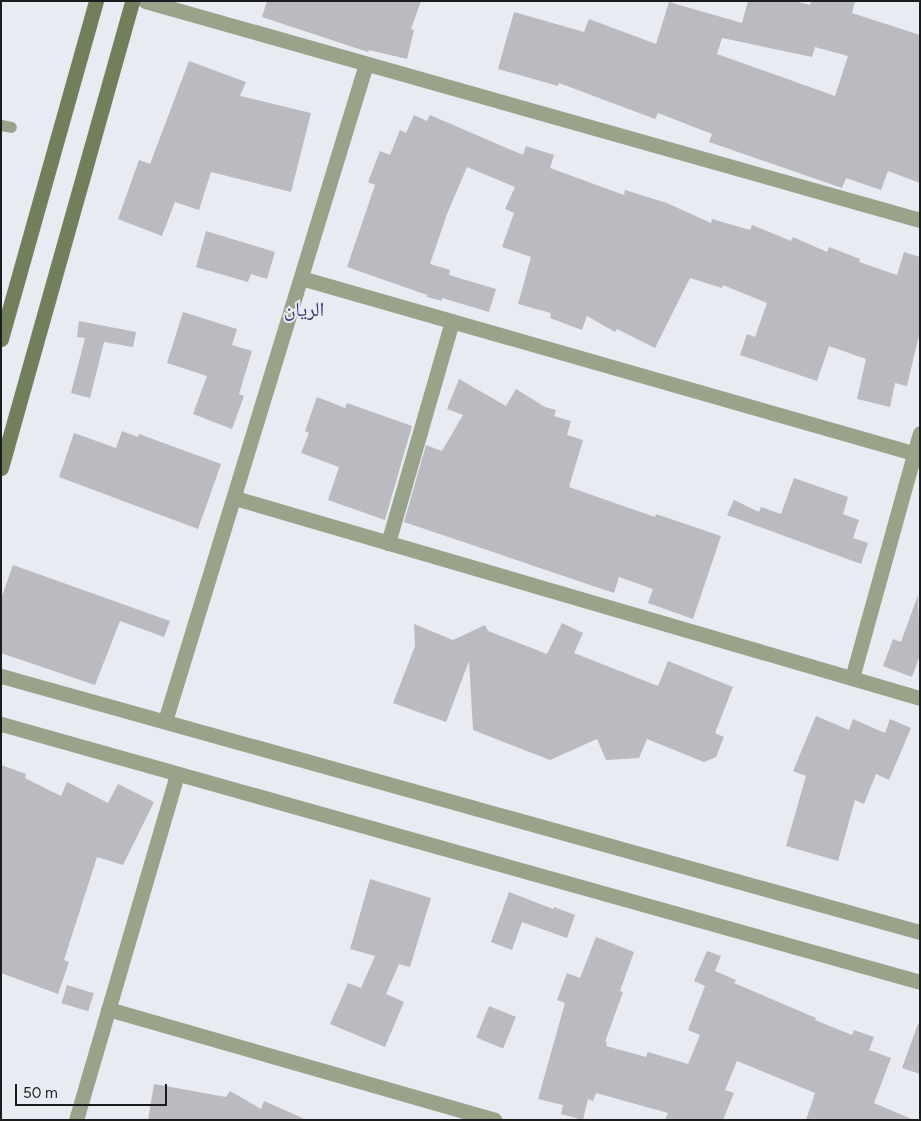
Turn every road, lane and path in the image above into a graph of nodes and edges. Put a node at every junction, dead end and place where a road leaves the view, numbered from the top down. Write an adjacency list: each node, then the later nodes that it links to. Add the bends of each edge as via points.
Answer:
1 (96, 1): 8 (street)
2 (132, 1): 11 (street)
3 (145, 1): 4 (street)
4 (366, 64): 5 (street); 6 (street)
5 (920, 220)
6 (301, 278): 7 (street); 12 (street)
7 (452, 321): 10 (street); 13 (street)
8 (1, 339)
9 (920, 433): 10 (street)
10 (913, 453): 15 (street)
11 (1, 468)
12 (235, 498): 13 (street); 17 (street)
13 (388, 542): 15 (street)
14 (1, 676): 17 (street)
15 (852, 678): 16 (street)
16 (920, 698)
17 (165, 722): 20 (street)
18 (1, 724): 19 (street)
19 (177, 774): 21 (street); 22 (street)
20 (920, 932)
21 (920, 982)
22 (108, 1009): 23 (street); 24 (street)
23 (76, 1120)
24 (494, 1120)

